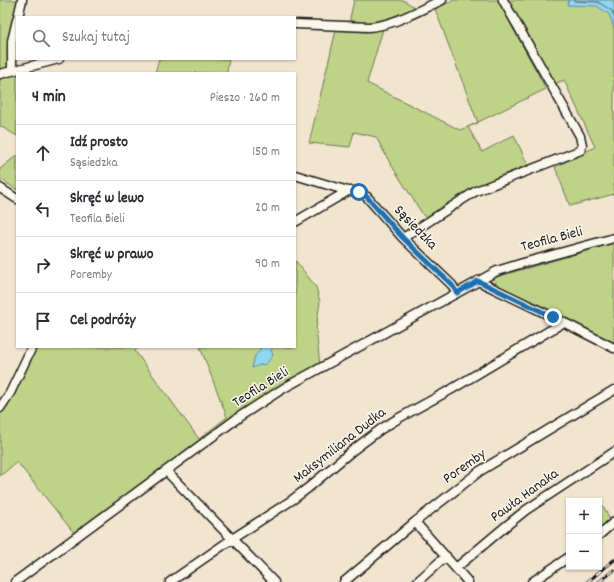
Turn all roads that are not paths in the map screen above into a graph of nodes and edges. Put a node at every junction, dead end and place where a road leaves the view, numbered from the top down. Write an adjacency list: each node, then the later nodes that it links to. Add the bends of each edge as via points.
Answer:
1 (22, 0): 4 (street)
2 (442, 0): 6 (street, via 390,24 380,26)
3 (503, 0): 15 (street, via 580,136 581,150 476,192)
4 (18, 16)
5 (16, 23): 8 (street, via 12,41)
6 (296, 24)
7 (55, 60): 8 (street)
8 (12, 70): 9 (street)
9 (0, 74)
10 (296, 175): 12 (street, Sąsiedzka)
11 (0, 188): 13 (street)
12 (348, 191): 14 (street); 15 (street, Sąsiedzka, via 359,192 367,197)
13 (16, 198)
14 (296, 221)
15 (403, 238): 20 (street, Sąsiedzka, via 452,285)
16 (614, 238): 17 (street, Teofila Bieli, via 496,271)
17 (488, 276): 18 (street, Teofila Bieli); 19 (street)
18 (478, 281): 19 (street); 20 (street, Teofila Bieli)
19 (497, 290): 21 (street)
20 (457, 293): 29 (street, Teofila Bieli, via 284,388 239,417)
21 (553, 317): 22 (street); 23 (street)
22 (564, 322): 23 (street, Maksymiliana Dudka); 25 (street)
23 (554, 329): 33 (street, Maksymiliana Dudka, via 381,429 292,500)
24 (32, 348): 27 (street)
25 (614, 348)
26 (614, 390): 30 (street, Poremby, via 480,471)
27 (0, 408)
28 (614, 452): 36 (street, Pawła Hanaka, via 526,510)
29 (166, 471): 33 (street); 37 (street, Teofila Bieli)
30 (415, 522): 34 (street); 40 (street, Poremby)
31 (614, 522): 32 (street)
32 (600, 534)
33 (232, 539): 38 (street, Maksymiliana Dudka); 39 (street)
34 (446, 556): 36 (street); 41 (street)
35 (566, 559): 43 (street)
36 (456, 568): 42 (street)
37 (15, 582)
38 (170, 582)
39 (274, 582)
40 (344, 582)
41 (417, 582)
42 (468, 582)
43 (532, 582)

